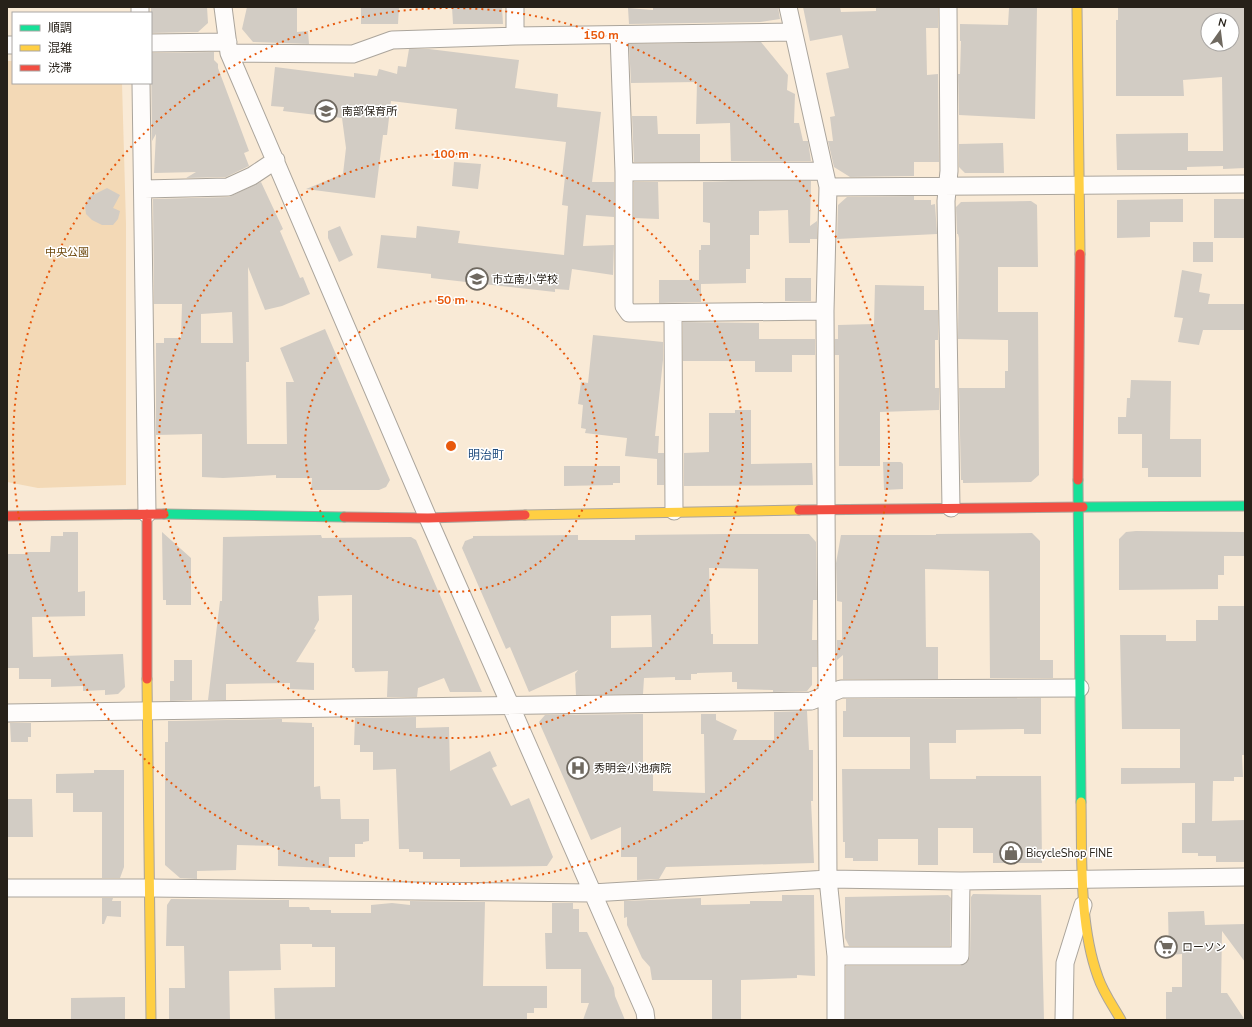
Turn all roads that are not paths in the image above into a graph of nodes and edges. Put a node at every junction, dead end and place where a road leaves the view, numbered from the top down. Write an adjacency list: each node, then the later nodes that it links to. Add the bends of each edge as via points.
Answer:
1 (223, 7): 10 (street)
2 (515, 7): 8 (street)
3 (788, 7): 6 (street)
4 (948, 7): 16 (street)
5 (1077, 7): 17 (street)
6 (793, 32): 7 (street); 13 (street)
7 (619, 35): 8 (street); 14 (street)
8 (515, 36): 10 (street, via 392,40 353,54)
9 (152, 43): 10 (street)
10 (228, 48): 12 (street)
11 (141, 84): 19 (street)
12 (276, 160): 19 (street, via 252,176 228,187); 29 (street)
13 (824, 171): 14 (street); 18 (street)
14 (624, 172): 21 (street, via 624,306 629,313)
15 (1245, 184): 17 (street)
16 (947, 186): 17 (street); 18 (street); 23 (street)
17 (1080, 187): 24 (street)
18 (828, 188): 20 (street)
19 (144, 189): 27 (street)
20 (825, 312): 21 (street); 25 (street)
21 (673, 313): 26 (street)
22 (1245, 506): 24 (street)
23 (951, 508): 24 (street); 25 (street)
24 (1078, 508): 30 (street)
25 (828, 510): 26 (street); 31 (street)
26 (674, 511): 29 (street)
27 (147, 514): 28 (street); 29 (street); 33 (street)
28 (7, 516)
29 (428, 518): 32 (street)
30 (1080, 688): 31 (street, via 841,689); 37 (street)
31 (827, 696): 32 (street, via 811,701); 36 (street)
32 (510, 705): 33 (street); 41 (street)
33 (147, 711): 34 (street); 40 (street)
34 (7, 713)
35 (1245, 877): 37 (street)
36 (828, 879): 38 (street); 41 (street); 43 (street)
37 (1082, 879): 38 (street); 42 (street)
38 (961, 881): 43 (street, via 960,956)
39 (7, 888): 40 (street)
40 (150, 888): 41 (street); 44 (street)
41 (592, 893): 45 (street, via 645,1012)
42 (1084, 902): 47 (street, via 1065,963); 48 (street, via 1089,946 1098,978)
43 (836, 956): 46 (street)
44 (151, 1020)
45 (646, 1020)
46 (836, 1020)
47 (1064, 1020)
48 (1121, 1020)

